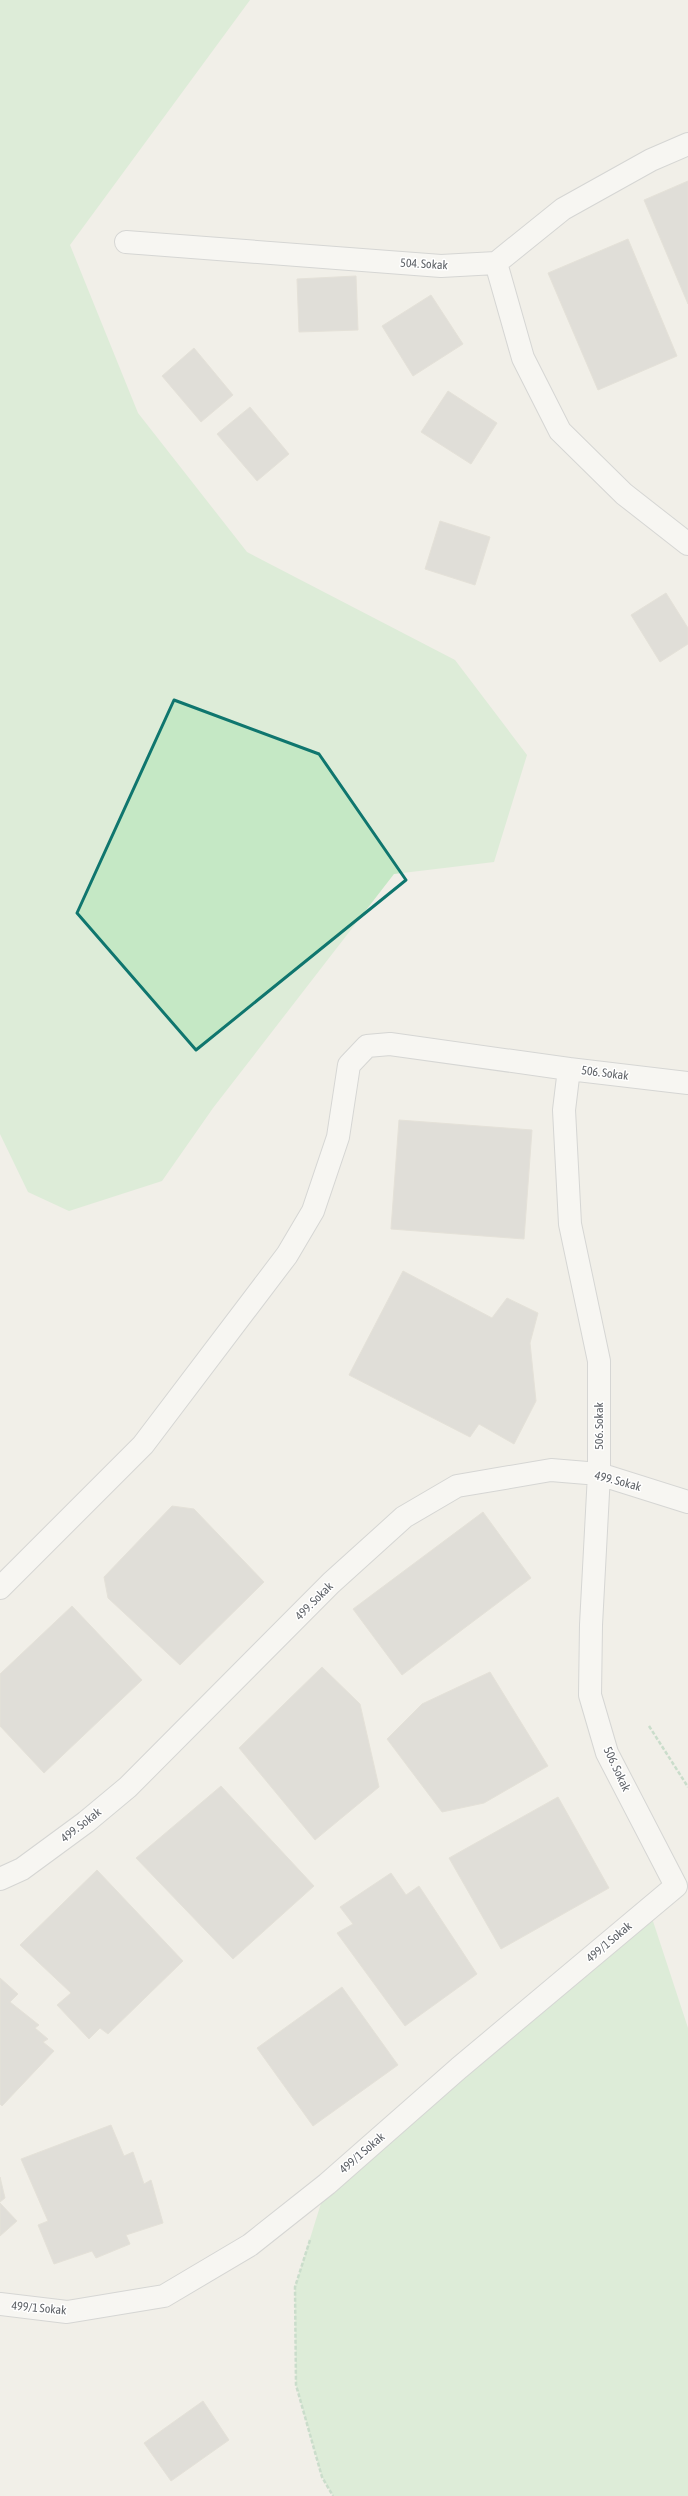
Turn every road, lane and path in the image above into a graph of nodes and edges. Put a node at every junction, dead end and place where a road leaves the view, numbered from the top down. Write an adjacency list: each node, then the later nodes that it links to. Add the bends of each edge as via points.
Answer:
1 (688, 144): 3 (street, via 651,160 563,209)
2 (126, 242): 3 (street, 504. Sokak, via 441,266)
3 (496, 263): 4 (street, via 523,358 560,431 624,494)
4 (688, 544)
5 (569, 1069): 6 (street, 506. Sokak); 7 (street, 506. Sokak, via 564,1110 570,1224 599,1361); 9 (street, via 390,1044 367,1046 349,1065 338,1137 313,1211 287,1255 143,1444)
6 (688, 1083)
7 (599, 1474): 8 (street, 499. Sokak); 12 (street, 499. Sokak, via 550,1470 457,1486 404,1517 331,1583 128,1788 22,1869); 13 (street, 506. Sokak, via 590,1695 607,1753)
8 (688, 1502)
9 (0, 1588)
10 (648, 1726): 11 (path)
11 (688, 1787)
12 (0, 1879)
13 (682, 1888): 15 (street, 499/1 Sokak, via 465,2063 327,2184 250,2245 164,2296 67,2312)
14 (311, 2236): 16 (path, via 295,2287 296,2385 322,2477)
15 (0, 2304)
16 (333, 2496)

